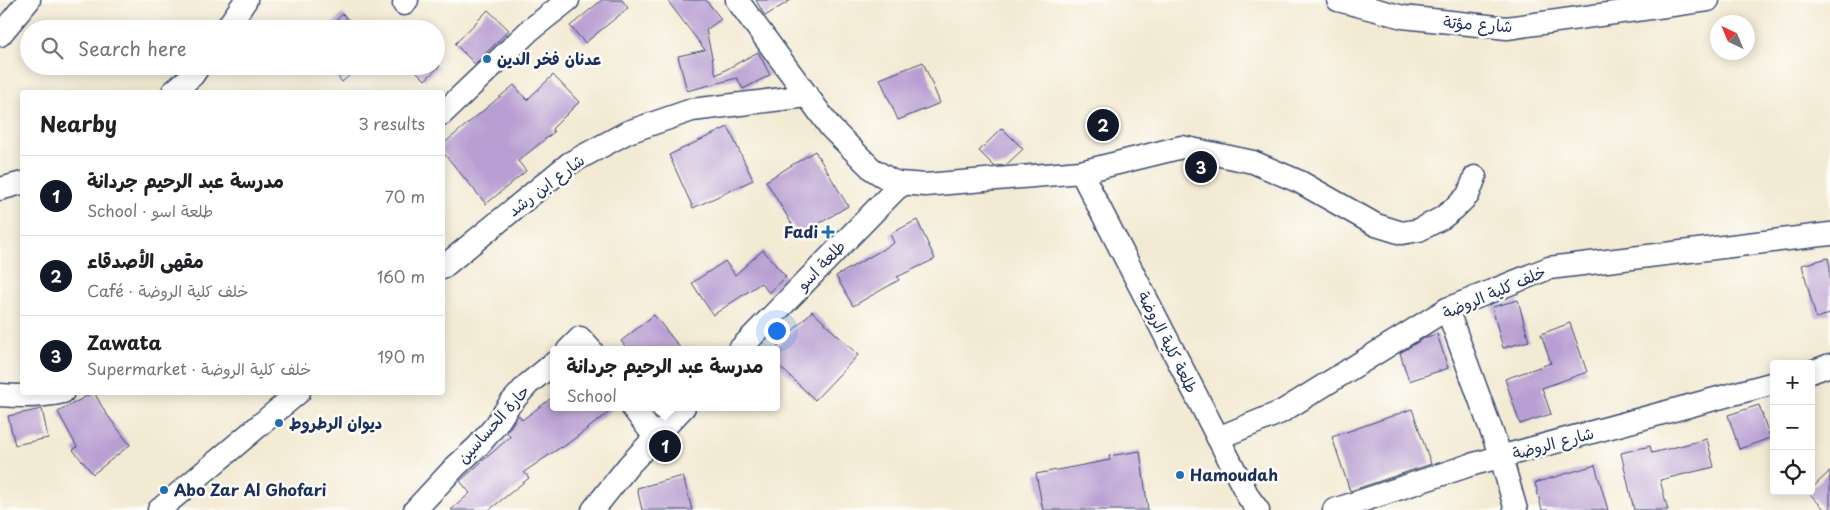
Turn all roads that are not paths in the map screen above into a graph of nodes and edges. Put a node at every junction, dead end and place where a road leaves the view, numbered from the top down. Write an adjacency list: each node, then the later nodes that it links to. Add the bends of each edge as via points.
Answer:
1 (29, 0): 8 (street)
2 (246, 0): 7 (street)
3 (568, 0): 12 (street, via 530,30)
4 (737, 0): 11 (street)
5 (1338, 0): 6 (street, شارع مؤتة, via 1402,17 1507,28)
6 (1708, 0)
7 (232, 20)
8 (0, 35)
9 (192, 75): 10 (street)
10 (176, 90)
11 (808, 96): 16 (street, via 831,128 872,169); 19 (street, شارع ابن رشد, via 692,110 628,132 570,163)
12 (445, 111)
13 (1081, 172): 14 (street, via 1182,147 1253,162 1300,182 1376,226 1402,233 1420,230 1442,218 1468,195); 16 (street); 34 (street, طلعة كلية الروضة)
14 (1475, 177)
15 (20, 184): 17 (street)
16 (904, 184): 23 (street, طلعة اسو)
17 (0, 189)
18 (1830, 234): 20 (street, خلف كلية الروضة, via 1549,268)
19 (445, 266)
20 (1447, 310): 34 (street, خلف كلية الروضة, via 1281,412); 35 (street)
21 (572, 346): 22 (street, via 580,338)
22 (587, 346)
23 (743, 346)
24 (1830, 365): 26 (street)
25 (550, 366): 37 (street, حارة الحساسين, via 522,391 478,446)
26 (1815, 371)
27 (1770, 384): 35 (street, شارع الروضة)
28 (0, 395): 29 (street)
29 (49, 395)
30 (295, 395): 36 (street)
31 (635, 411): 33 (street)
32 (680, 411): 33 (street)
33 (656, 437): 38 (street, via 628,465)
34 (1218, 438): 39 (street, طلعة كلية الروضة)
35 (1501, 457): 40 (street, شارع الروضة); 41 (street)
36 (159, 510)
37 (415, 510)
38 (593, 510)
39 (1258, 510)
40 (1334, 510)
41 (1516, 510)

